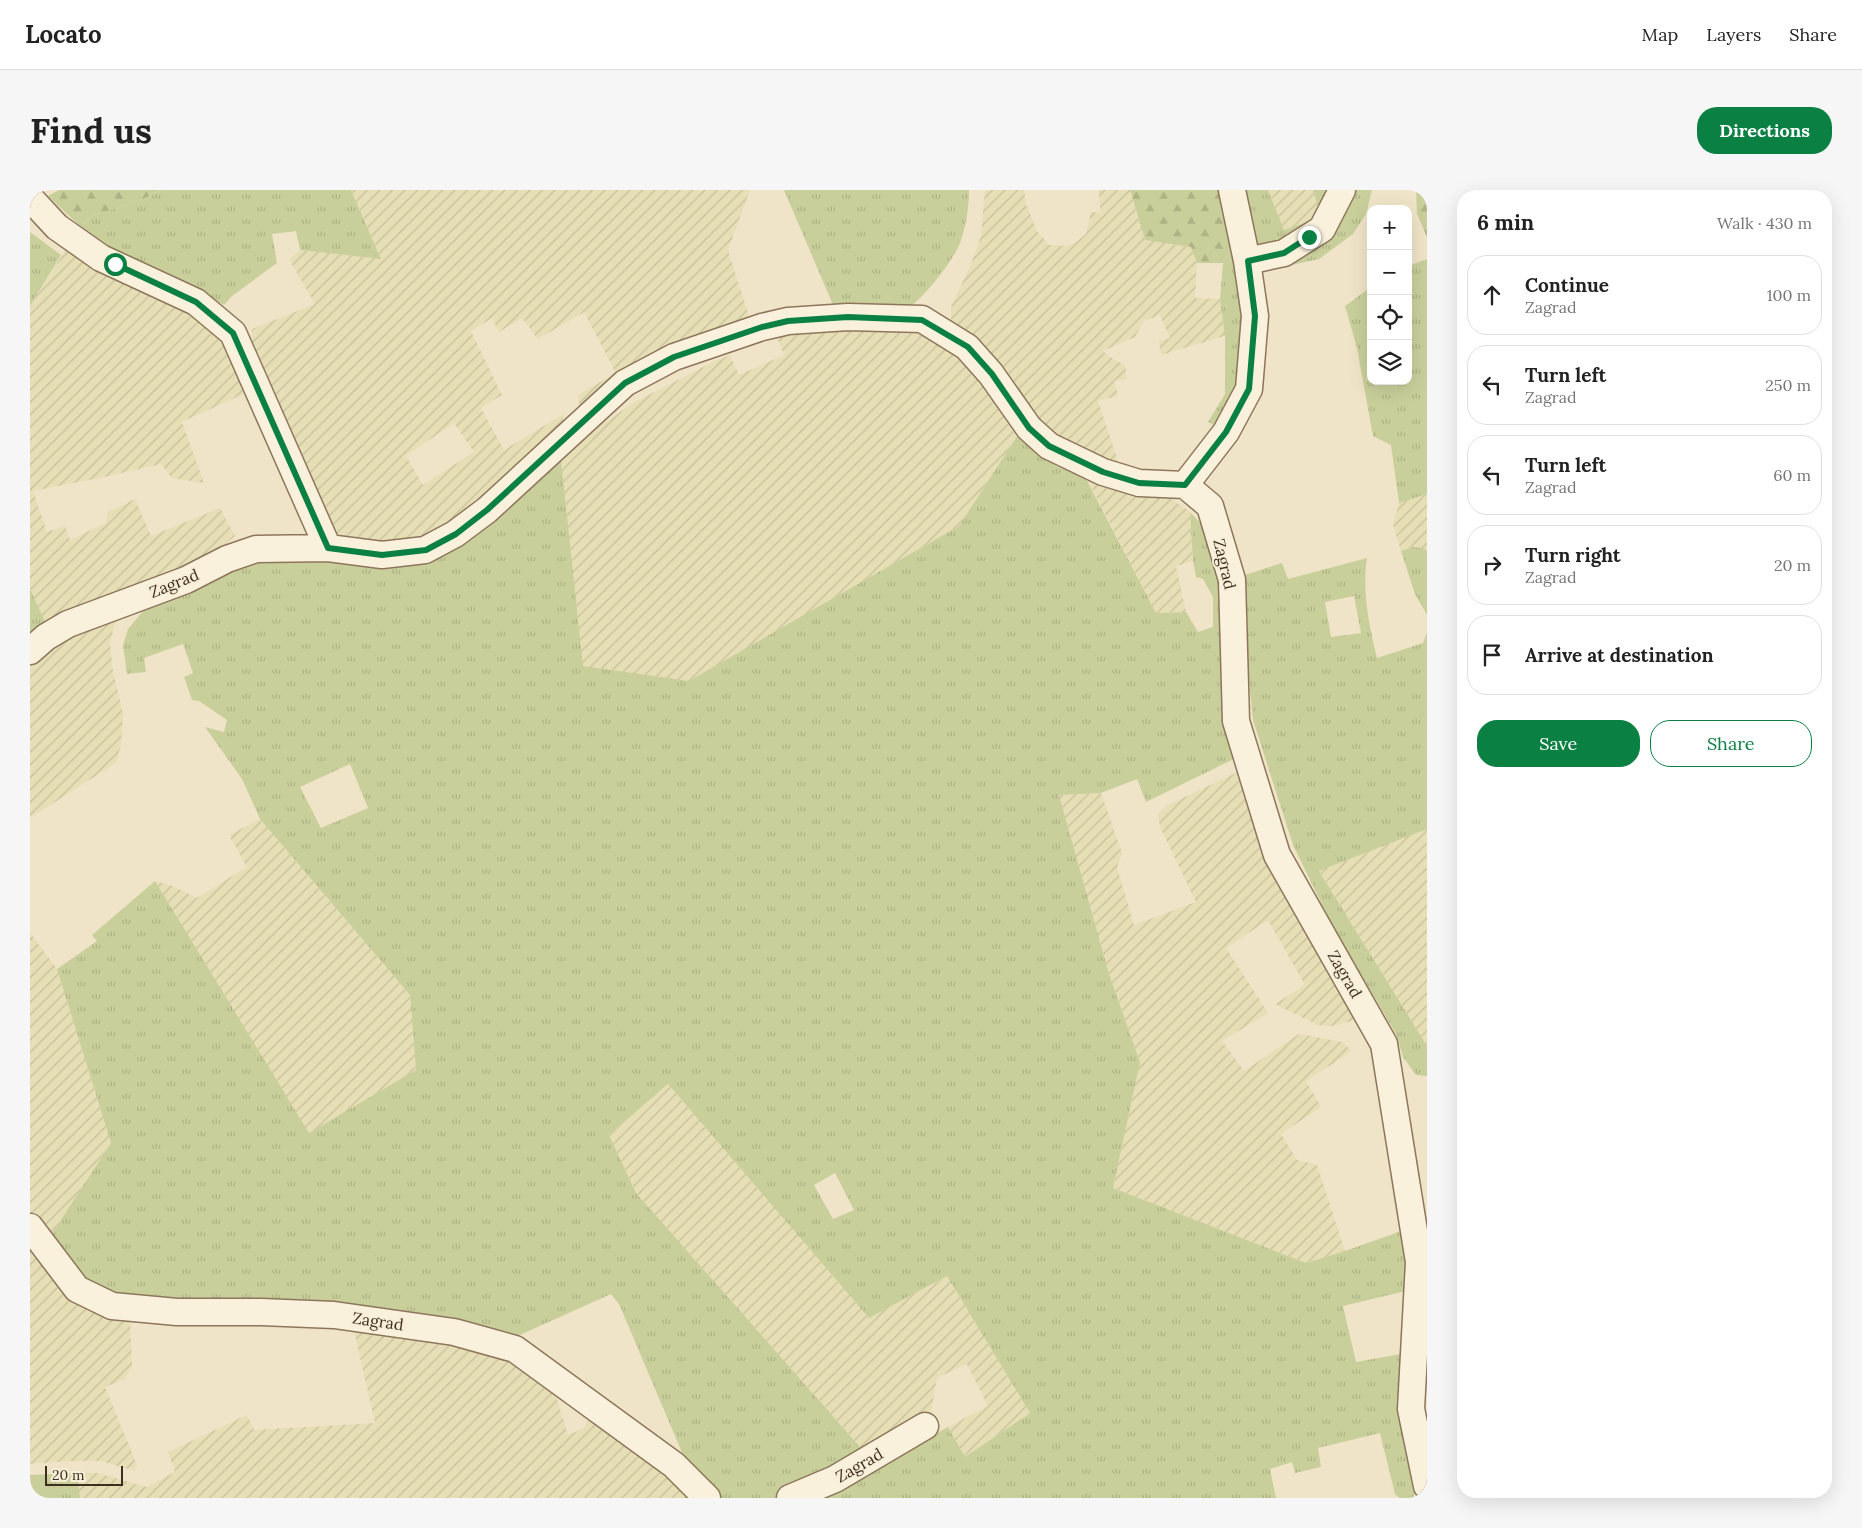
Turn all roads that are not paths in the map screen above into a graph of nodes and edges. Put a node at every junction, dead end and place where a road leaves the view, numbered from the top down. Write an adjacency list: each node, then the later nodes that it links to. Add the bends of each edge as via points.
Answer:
1 (1232, 190): 4 (street)
2 (1342, 190): 4 (street, via 1322,229 1284,253)
3 (30, 198): 6 (street, via 57,227 101,258 196,302 233,333)
4 (1248, 261): 5 (street, via 1255,316 1249,389 1226,432)
5 (1185, 485): 6 (street, Zagrad, via 1139,483 1103,472 1049,446 1029,428 992,374 968,347 922,320 848,317 788,321 674,357 625,383 487,510 456,534 426,550 382,555); 9 (street, Zagrad, via 1210,506 1232,580 1236,721 1277,855 1384,1044 1419,1262)
6 (328, 548): 7 (street, Zagrad, via 256,548 186,580 68,624)
7 (30, 651)
8 (30, 1227): 13 (street, Zagrad, via 77,1289 112,1306 177,1312 334,1315 454,1332 515,1349 674,1465)
9 (1422, 1302): 10 (street, Zagrad)
10 (1420, 1360): 12 (street, Zagrad, via 1411,1409)
11 (925, 1426): 14 (street, Zagrad, via 834,1479)
12 (1427, 1486)
13 (707, 1498)
14 (790, 1498)

